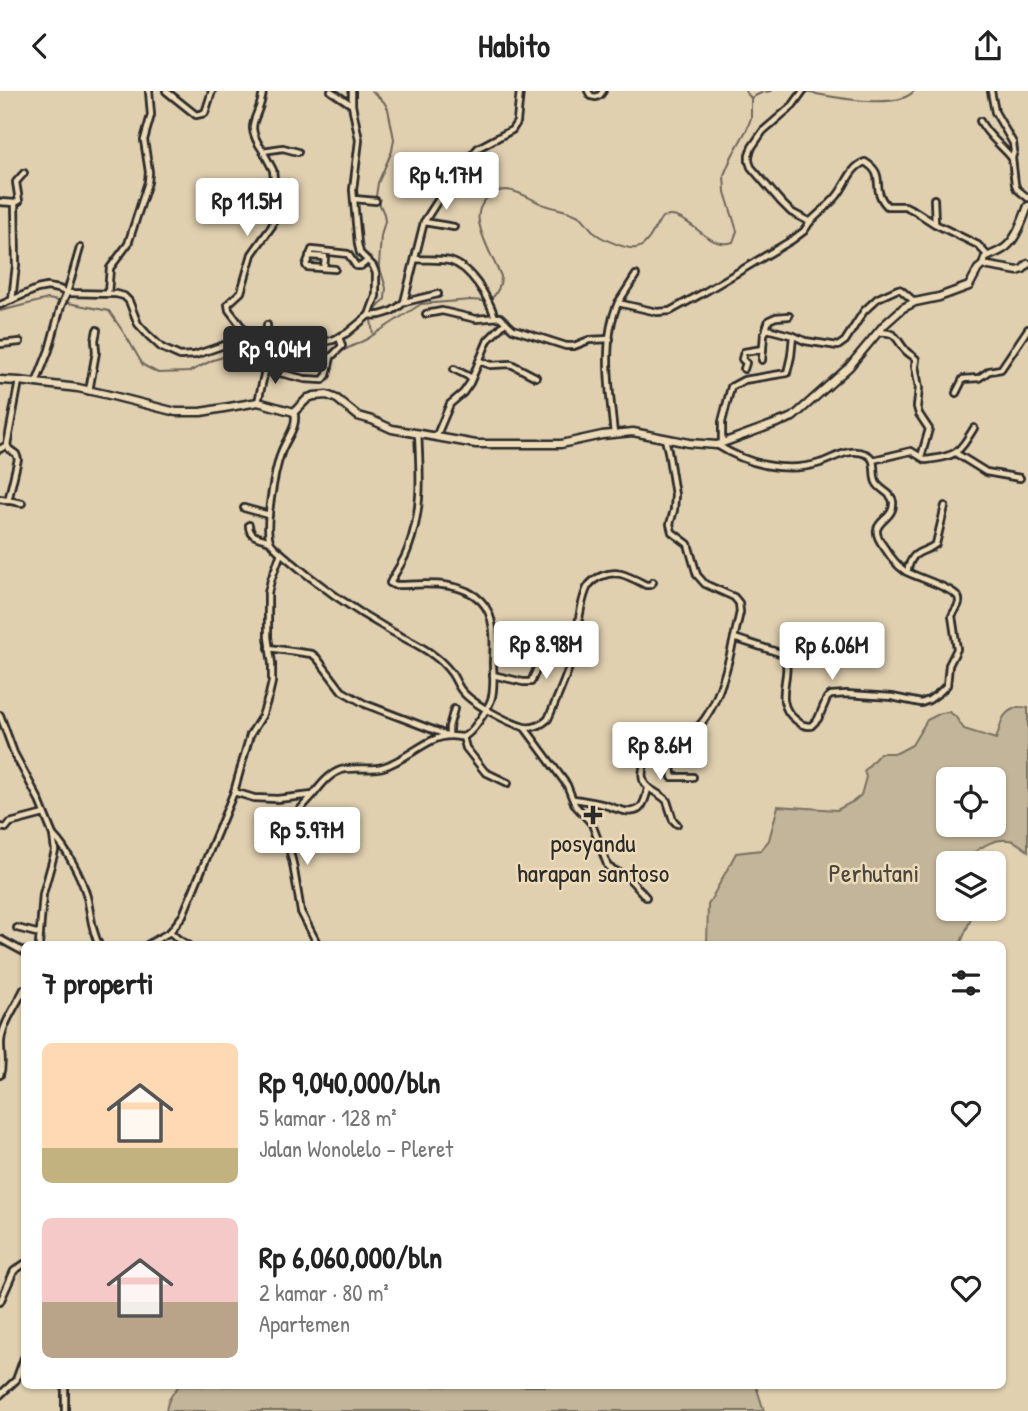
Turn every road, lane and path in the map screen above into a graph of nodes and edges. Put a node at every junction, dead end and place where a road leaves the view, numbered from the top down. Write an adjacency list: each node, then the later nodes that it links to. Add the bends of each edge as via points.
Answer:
1 (149, 91): 40 (street, via 144,140 148,182 128,244 110,268)
2 (166, 91): 3 (street, via 196,115 205,113)
3 (212, 91)
4 (263, 91): 14 (street, via 252,130)
5 (331, 91): 12 (street)
6 (352, 91): 12 (street)
7 (520, 91): 25 (street, via 512,130 478,148)
8 (588, 91): 9 (street, via 596,97)
9 (603, 91)
10 (991, 91): 16 (street, via 995,112 1013,143)
11 (801, 93): 26 (street, via 763,131 749,161 780,202)
12 (352, 105): 19 (street, via 359,140)
13 (980, 121): 16 (street)
14 (263, 151): 15 (street, via 283,148); 60 (street, via 273,170 276,207 272,226 252,254 241,292 229,305 242,327)
15 (298, 152)
16 (1012, 158): 18 (street, via 1014,184)
17 (24, 173): 23 (street, via 16,182 19,199)
18 (1028, 198)
19 (354, 199): 21 (street); 33 (street, via 360,253)
20 (934, 199): 27 (street)
21 (376, 201)
22 (0, 202): 23 (street)
23 (15, 203): 42 (street)
24 (1028, 206): 31 (main road, via 1010,243)
25 (424, 222): 28 (street); 32 (street)
26 (810, 222): 27 (street, via 865,162 877,172 878,192 887,206 905,207); 45 (street, via 792,240 670,311 645,311)
27 (935, 224): 31 (street, via 978,245)
28 (454, 227)
29 (79, 248): 39 (street)
30 (309, 256): 33 (street, via 312,250 348,254 356,266); 36 (street, via 325,257); 36 (street, via 306,265)
31 (988, 256): 35 (main road)
32 (415, 259): 43 (street); 50 (street, via 444,260 461,267 485,294)
33 (368, 261): 48 (street, via 376,273 376,296)
34 (1028, 264): 35 (main road, via 1018,271)
35 (983, 265): 44 (main road, via 969,286)
36 (324, 268): 37 (street)
37 (335, 269)
38 (636, 275): 45 (street)
39 (67, 293): 40 (street); 42 (street, via 47,287); 74 (street)
40 (108, 293): 60 (street, via 124,296 138,324 170,353 187,356)
41 (438, 294): 43 (street)
42 (12, 301): 46 (street)
43 (404, 302): 48 (street, via 394,310)
44 (915, 302): 56 (main road); 57 (street, via 898,289 878,298 838,346)
45 (618, 303): 59 (street)
46 (0, 305)
47 (426, 314): 50 (street, via 442,311 476,319)
48 (369, 316): 58 (street)
49 (789, 316): 55 (street, via 769,320)
50 (495, 317): 51 (street)
51 (506, 322): 59 (street, via 513,329 566,346); 66 (street, via 488,340)
52 (267, 325): 62 (street)
53 (1028, 329): 76 (street, via 1001,369 963,379)
54 (97, 330): 75 (street)
55 (766, 330): 57 (street); 64 (street)
56 (876, 334): 84 (main road, via 849,367 793,417); 88 (street, via 893,335 916,359 917,407 929,429)
57 (793, 335): 84 (street, via 787,373 744,380 731,387)
58 (339, 337): 62 (street, via 320,343); 69 (street, via 342,346 331,357 323,380)
59 (610, 339): 81 (street)
60 (242, 341): 62 (street)
61 (20, 342): 63 (street)
62 (269, 343): 77 (street)
63 (0, 344)
64 (763, 349): 65 (street); 68 (street, via 744,352)
65 (762, 360)
66 (479, 361): 70 (street, via 511,364); 71 (street)
67 (454, 369): 71 (street)
68 (744, 369)
69 (280, 373)
70 (536, 377)
71 (472, 378): 82 (street, via 446,410)
72 (0, 380): 73 (main road)
73 (19, 381): 74 (main road); 85 (street)
74 (36, 383): 75 (main road)
75 (89, 391): 77 (main road, via 176,412)
76 (956, 393)
77 (258, 402): 78 (main road)
78 (294, 412): 80 (main road, via 307,398 327,395 358,417); 96 (street, via 296,420 281,453)
79 (974, 428): 87 (street)
80 (418, 433): 82 (main road); 105 (street, via 421,478 417,522 390,583 457,587 479,599 491,619)
81 (614, 434): 82 (main road, via 561,444 493,445); 83 (main road, via 633,432)
82 (436, 437)
83 (665, 439): 84 (main road); 103 (street, via 675,501 671,532 688,544 697,575 705,584 738,600)
84 (720, 444): 89 (street, via 732,454 784,468 800,468 853,451)
85 (7, 445): 86 (street); 92 (street, via 18,459)
86 (0, 449)
87 (956, 453): 88 (street, via 929,460); 90 (street, via 986,472)
88 (921, 457): 89 (street, via 911,451)
89 (873, 460): 100 (street, via 876,482 893,502 890,514 878,526 877,538 897,566)
90 (1020, 478)
91 (0, 499): 92 (street)
92 (8, 501): 93 (street)
93 (22, 503)
94 (945, 506): 100 (street, via 936,544 918,552)
95 (244, 508): 96 (street)
96 (269, 515): 98 (street)
97 (249, 525): 98 (street, via 251,535)
98 (270, 541): 99 (street)
99 (281, 553): 104 (street, via 268,593); 107 (street, via 345,604 435,656 463,692)
100 (907, 572): 103 (street, via 956,594 959,601 951,616 957,649 947,685 924,702 831,695 814,724 803,726 785,709 787,661 783,654)
101 (653, 582): 109 (street, via 646,585 619,573 604,575 588,586 563,686 545,723)
102 (560, 630): 105 (street, via 560,643 550,653 547,665 538,666 531,682)
103 (734, 638): 112 (street, via 711,709 694,731)
104 (269, 648): 110 (street, via 312,654 342,691); 116 (street, via 269,695 250,735)
105 (493, 675): 107 (street)
106 (454, 709): 110 (street)
107 (486, 709): 109 (street); 111 (street)
108 (0, 715): 119 (street, via 13,753)
109 (525, 727): 118 (street, via 568,785)
110 (449, 736): 111 (street); 117 (street, via 420,746 392,764 341,770)
111 (463, 737): 114 (street, via 485,772)
112 (660, 747): 113 (street, via 671,764 672,777); 115 (street, via 645,763 643,781)
113 (693, 777)
114 (508, 783)
115 (648, 789): 118 (street, via 643,804 633,811); 120 (street, via 667,801)
116 (233, 793): 117 (street, via 277,799); 125 (street, via 183,915)
117 (313, 795): 132 (street, via 285,831 301,912)
118 (573, 799): 123 (street, via 594,828 608,867 628,877)
119 (45, 814): 121 (street); 122 (street)
120 (677, 824)
121 (0, 827)
122 (53, 835): 126 (street, via 55,851 43,894); 129 (street, via 66,850 84,888)
123 (646, 897)
124 (17, 927): 126 (street)
125 (170, 932): 130 (street); 131 (street)
126 (40, 934): 128 (street)
127 (0, 939): 133 (street)
128 (39, 941)
129 (98, 941)
130 (154, 941)
131 (182, 941)
132 (316, 941)
133 (21, 950)
134 (21, 994): 135 (street)
135 (2, 1028): 136 (street)
136 (0, 1075)
137 (21, 1266): 138 (street, via 14,1271)
138 (0, 1302)
139 (21, 1366): 141 (street, via 16,1380)
140 (65, 1389): 142 (street)
141 (0, 1395)
142 (65, 1411)

